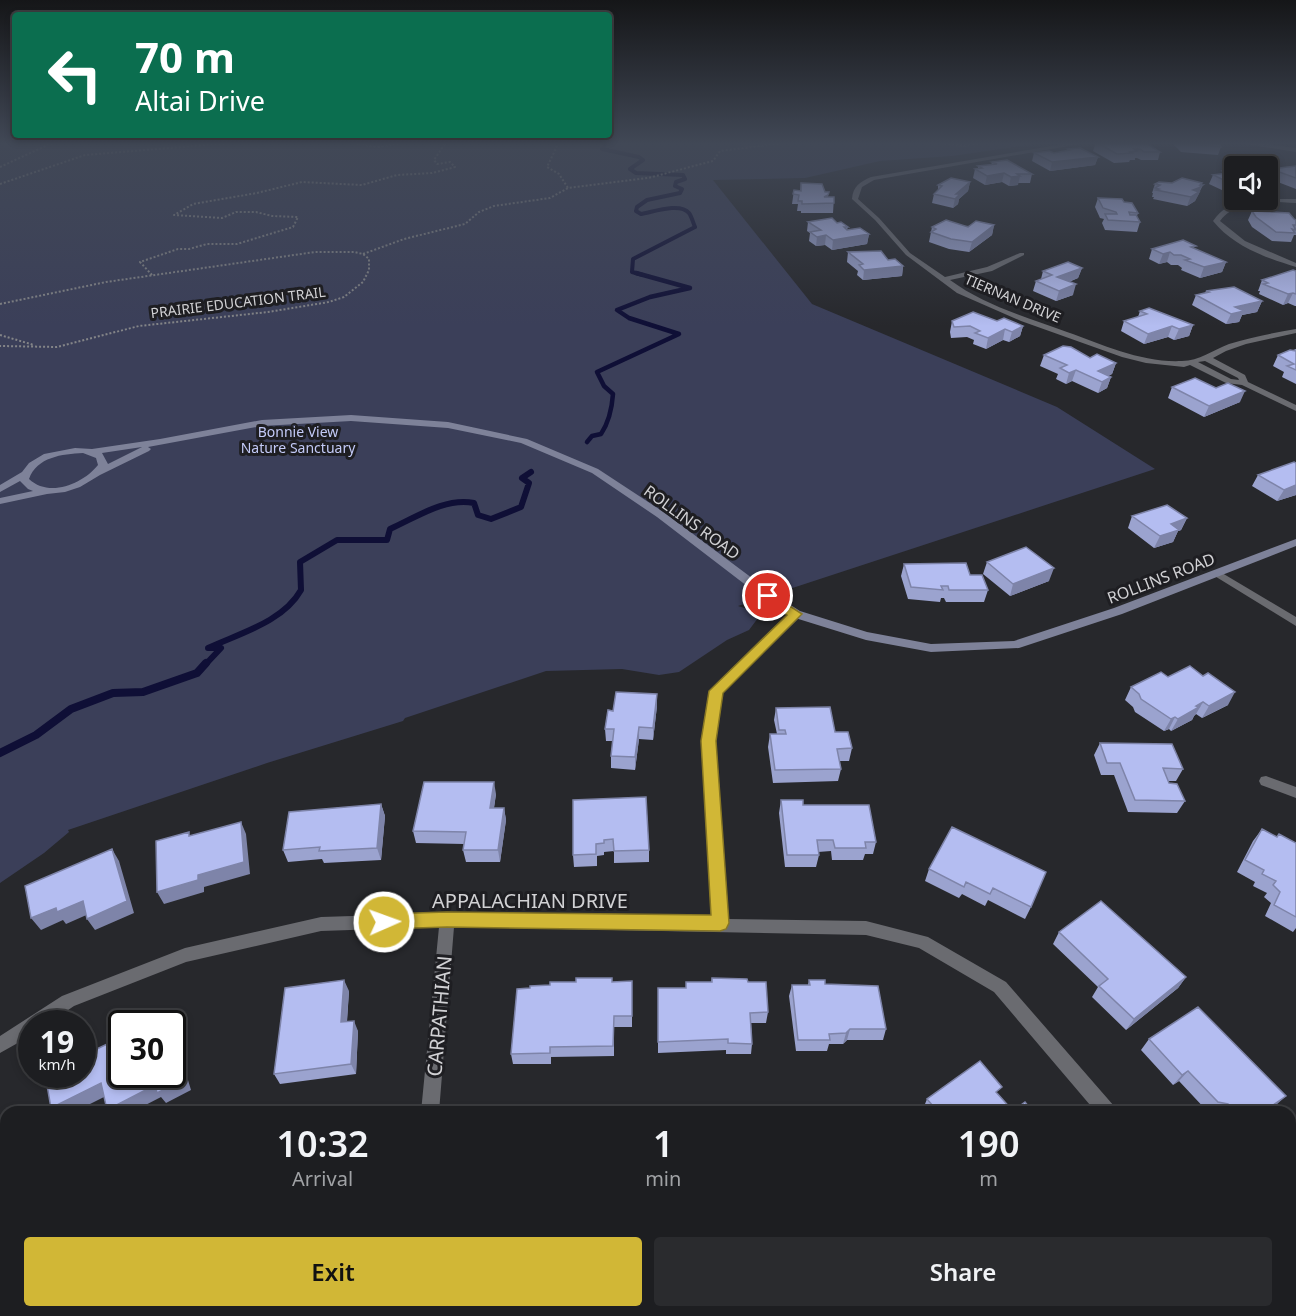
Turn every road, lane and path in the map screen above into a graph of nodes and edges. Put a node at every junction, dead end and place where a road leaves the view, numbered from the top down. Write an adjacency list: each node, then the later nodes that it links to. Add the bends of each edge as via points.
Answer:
1 (197, 203): 8 (path, via 174,215 222,218 236,212 256,212 298,217 293,228 266,237 237,244 177,249 140,262)
2 (512, 203): 5 (path, via 478,212 465,224 404,238)
3 (859, 203): 9 (street, TIERNAN DRIVE, via 908,254)
4 (1243, 203): 7 (street, via 1221,212 1216,220 1224,230 1237,240)
5 (363, 254): 8 (path, via 342,250 315,252); 14 (path, PRAIRIE EDUCATION TRAIL, via 369,259 363,282 344,297 329,302 158,322 57,347)
6 (1022, 254): 9 (street, via 989,269)
7 (1296, 265)
8 (152, 275): 10 (path)
9 (942, 280): 16 (street, TIERNAN DRIVE, via 999,309 1125,355 1163,363)
10 (0, 304)
11 (1296, 331): 15 (street, TIERNAN DRIVE, via 1244,342)
12 (0, 335): 14 (path, PRAIRIE EDUCATION TRAIL)
13 (0, 346): 14 (path, PRAIRIE EDUCATION TRAIL)
14 (37, 346)
15 (1206, 358): 16 (street, TIERNAN DRIVE); 17 (street, via 1242,377)
16 (1191, 362): 17 (street, via 1229,381)
17 (1244, 383): 18 (street)
18 (1296, 408)
19 (160, 442): 20 (street, ROLLINS ROAD); 21 (street, ROLLINS ROAD); 28 (street, ROLLINS ROAD, via 262,423 351,418 448,425 525,441 595,471)
20 (92, 452): 21 (street, via 103,459); 22 (street, ROLLINS ROAD, via 73,450 52,455)
21 (99, 472): 24 (street, ROLLINS ROAD, via 76,486)
22 (25, 474): 23 (street, ROLLINS ROAD); 24 (street, via 28,486)
23 (0, 489)
24 (46, 491): 25 (street, ROLLINS ROAD)
25 (0, 501)
26 (1296, 542): 27 (street, ROLLINS ROAD)
27 (1218, 573): 28 (street, ROLLINS ROAD, via 1015,645 931,648 866,636); 29 (street)
28 (796, 614): 33 (street, via 717,691 708,741)
29 (1296, 622)
30 (1266, 781): 31 (street)
31 (1296, 793)
32 (447, 920): 33 (street, APPALACHIAN DRIVE); 34 (street, APPALACHIAN DRIVE, via 321,924 185,955); 37 (street, CARPATHIAN)
33 (720, 923): 38 (street, APPALACHIAN DRIVE, via 866,928 923,942 1000,987)
34 (54, 1010)
35 (18, 1034): 36 (street, APPALACHIAN DRIVE)
36 (0, 1045)
37 (431, 1106)
38 (1103, 1106)

